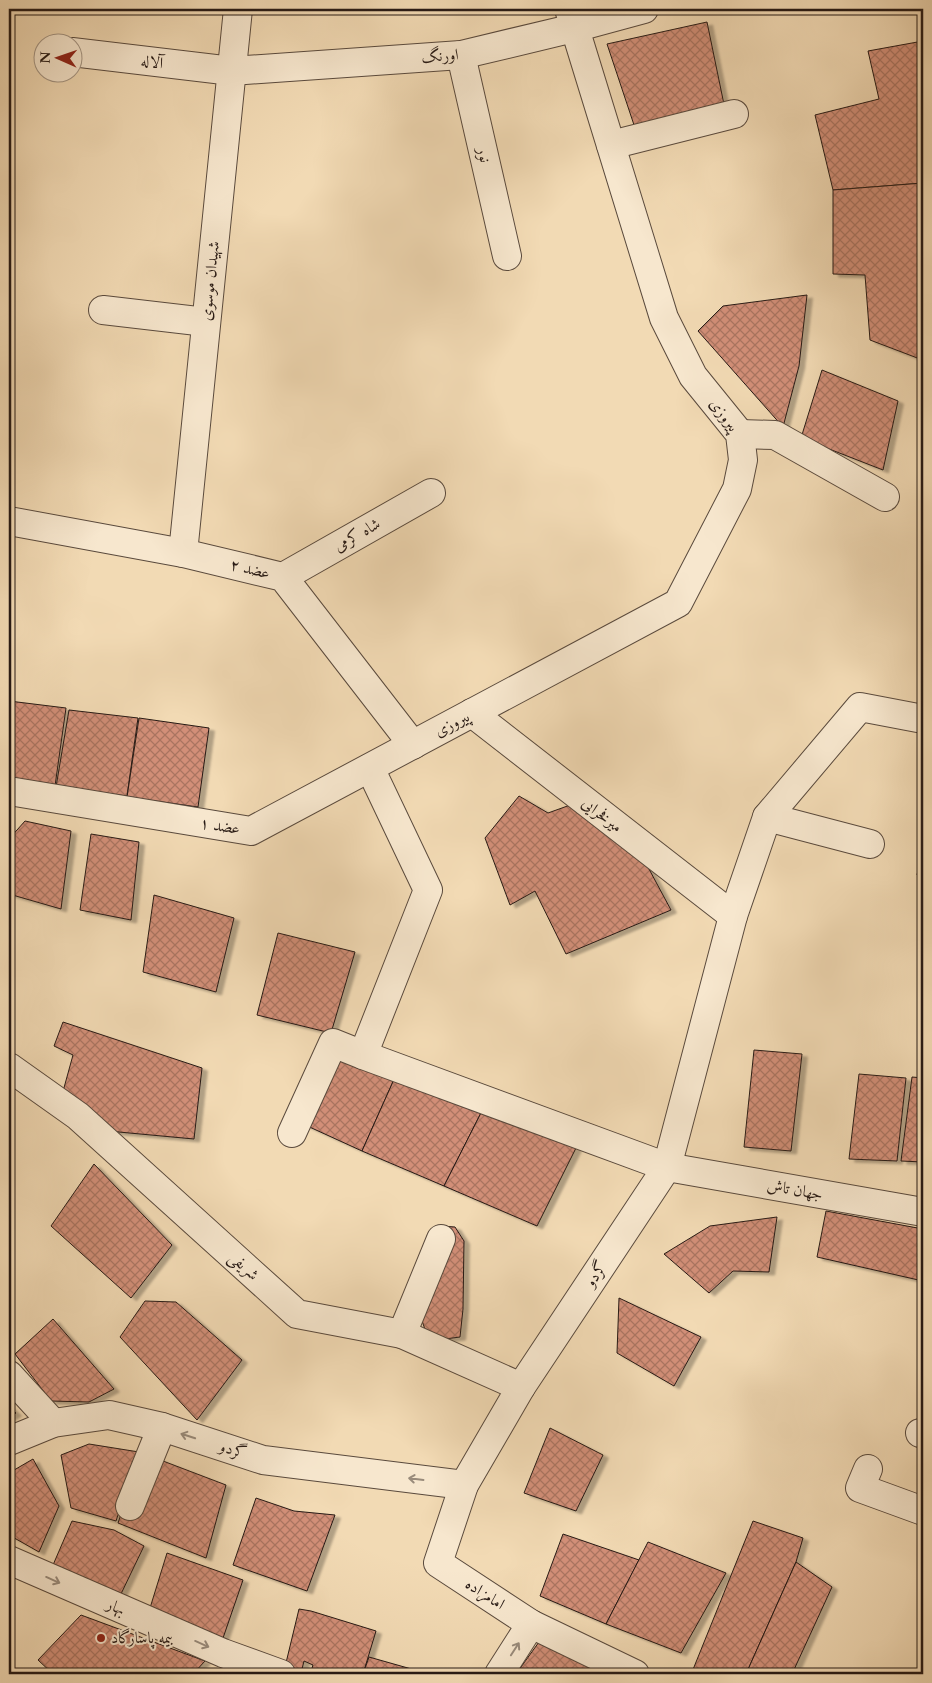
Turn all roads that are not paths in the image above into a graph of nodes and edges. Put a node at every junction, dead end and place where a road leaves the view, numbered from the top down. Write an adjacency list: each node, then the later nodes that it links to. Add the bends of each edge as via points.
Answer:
1 (238, 9): 6 (street, شهیدان موسوی)
2 (644, 9): 3 (street, اورنگ)
3 (572, 18): 5 (street, اورنگ); 8 (street, پیروزی)
4 (82, 53): 6 (street, آلاله)
5 (461, 55): 6 (street, اورنگ); 9 (street, نور)
6 (232, 71): 11 (street, شهیدان موسوی)
7 (734, 114): 8 (street)
8 (611, 145): 12 (street, پیروزی, via 664,318 693,376)
9 (507, 256)
10 (103, 310): 11 (street)
11 (206, 322): 16 (street, شهیدان موسوی)
12 (740, 434): 14 (street, via 775,435); 18 (street, پیروزی, via 743,460 737,489 678,603)
13 (431, 493): 17 (street, شاه کرمی)
14 (885, 497)
15 (9, 521): 16 (street, عضد ۲)
16 (183, 553): 17 (street, عضد ۲)
17 (283, 577): 20 (street, عضد ۲)
18 (472, 713): 20 (street, پیروزی); 25 (street, میرفخرایی)
19 (923, 720): 23 (street, via 860,707)
20 (413, 745): 21 (street, عضد ۱)
21 (370, 768): 22 (street, عضد ۱, via 251,831); 26 (street, via 428,890)
22 (9, 792)
23 (767, 817): 24 (street); 25 (street)
24 (870, 844)
25 (733, 916): 29 (street)
26 (363, 1055): 28 (street, جهان تاش, via 333,1043); 29 (street, جهان تاش)
27 (9, 1067): 32 (street, شریفی, via 78,1116 297,1314)
28 (292, 1133)
29 (668, 1167): 30 (street, جهان تاش); 34 (street, گردو)
30 (923, 1212)
31 (441, 1239): 32 (street)
32 (402, 1334): 34 (street, شریفی)
33 (9, 1375): 35 (street)
34 (522, 1387): 39 (street, گردو)
35 (53, 1423): 36 (street, گردو, via 109,1415); 37 (street, گردو)
36 (162, 1427): 39 (street, گردو, one-way to 36, via 263,1460); 40 (street)
37 (9, 1441)
38 (868, 1469): 41 (street, via 860,1488)
39 (464, 1485): 43 (street, گردو)
40 (130, 1506)
41 (923, 1511)
42 (9, 1560): 45 (street, بهار, one-way to 45, via 223,1653)
43 (438, 1563): 44 (street, امامزاده)
44 (531, 1624): 46 (street, one-way to 44); 47 (street, امامزاده)
45 (280, 1674)
46 (499, 1674)
47 (635, 1674)

